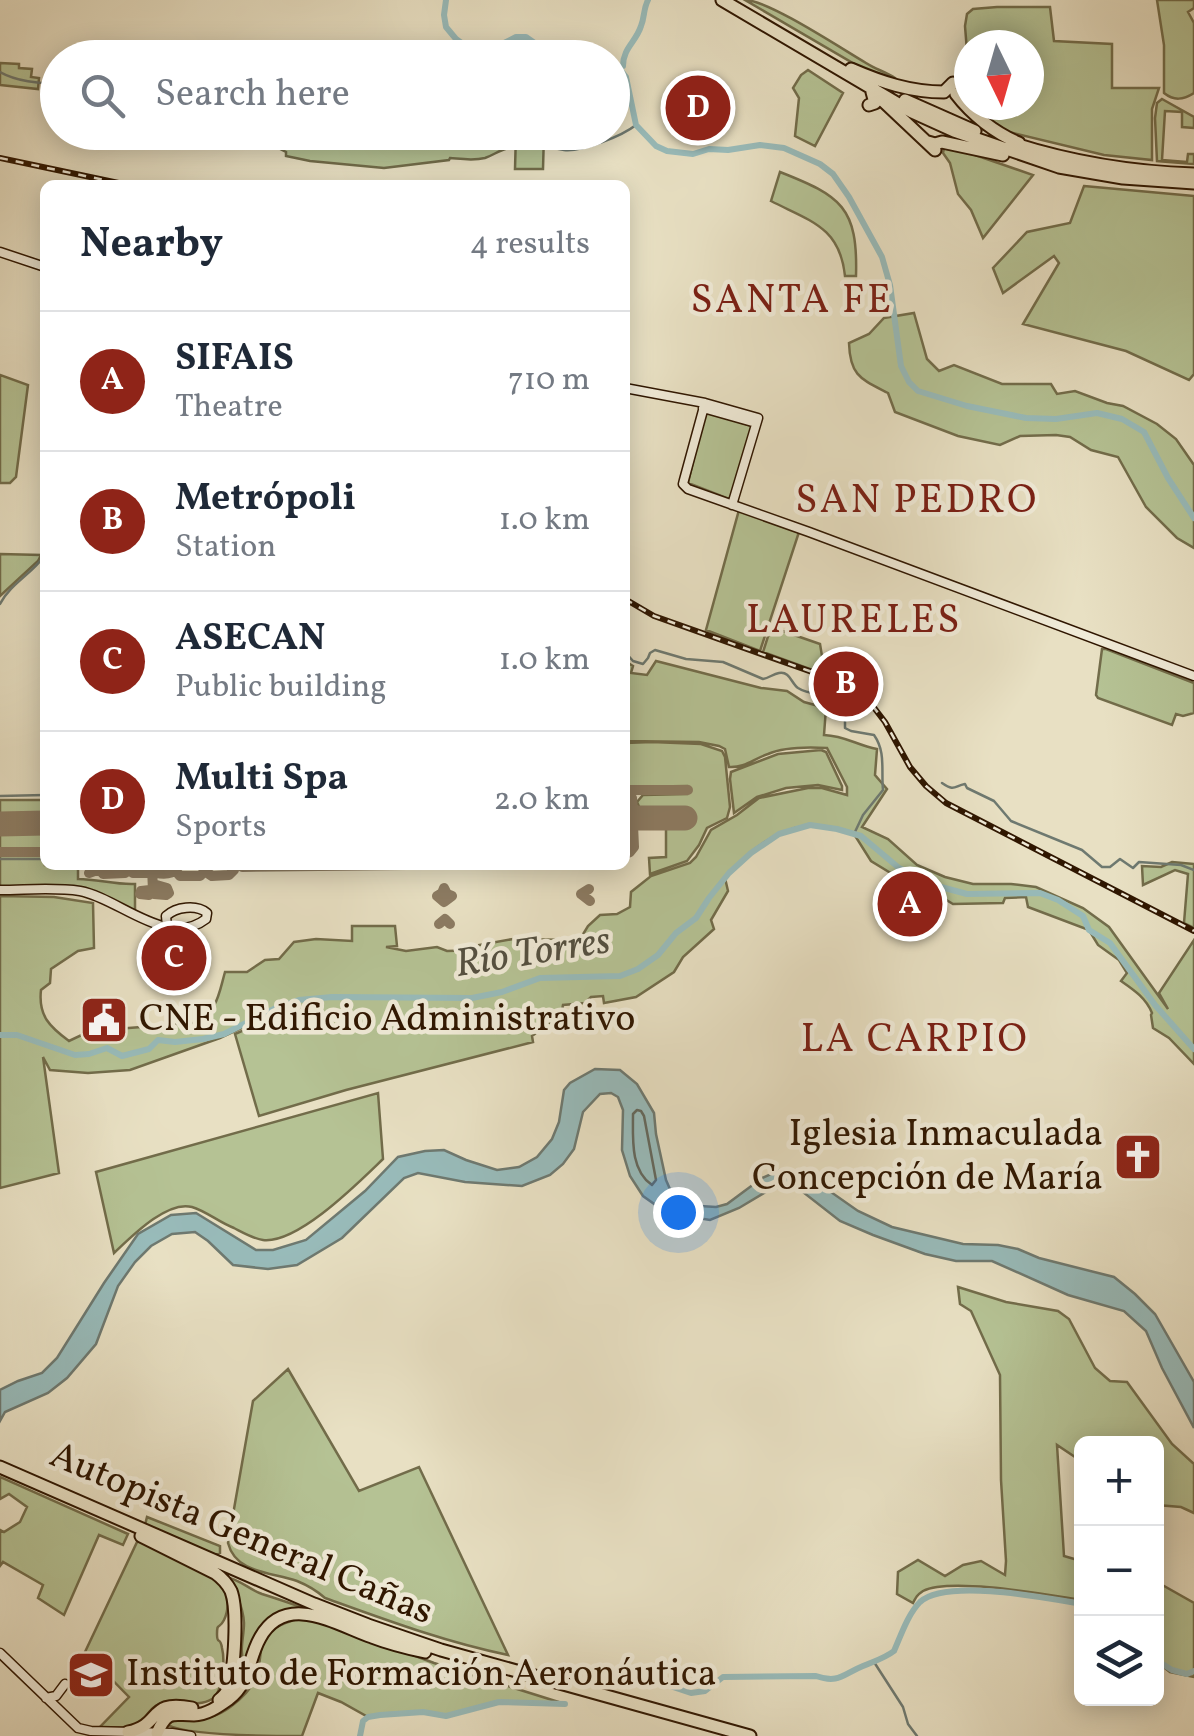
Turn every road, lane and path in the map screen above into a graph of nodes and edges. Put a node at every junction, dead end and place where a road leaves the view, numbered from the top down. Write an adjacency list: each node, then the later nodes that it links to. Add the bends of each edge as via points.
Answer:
1 (722, 0): 3 (highway)
2 (733, 0): 4 (highway)
3 (834, 67): 5 (highway); 6 (highway, via 924,141)
4 (851, 69): 5 (highway); 7 (highway, via 892,86 954,88 1004,137)
5 (935, 121): 6 (highway)
6 (947, 140): 7 (highway)
7 (1049, 159): 8 (highway); 9 (highway, via 1123,178)
8 (1194, 174)
9 (1194, 183)
10 (0, 252): 11 (main road)
11 (40, 265)
12 (630, 390): 13 (main road)
13 (704, 406): 14 (main road, via 684,484); 14 (main road, via 758,418)
14 (732, 505): 15 (main road)
15 (1194, 677)
16 (0, 890): 17 (main road, via 85,892 148,921)
17 (167, 921)
18 (0, 1470): 19 (highway, Autopista General Cañas); 30 (highway, Autopista General Cañas, via 368,1626)
19 (141, 1536): 21 (highway, Autopista General Cañas, via 328,1616); 24 (highway, via 221,1577 234,1610 225,1694 203,1708 168,1706)
20 (0, 1653): 23 (main road)
21 (444, 1656): 24 (highway, via 313,1614 294,1614 265,1631 246,1680 230,1698 207,1713); 29 (highway, Autopista General Cañas)
22 (65, 1684): 23 (main road, via 56,1696)
23 (44, 1697): 25 (main road, via 78,1728)
24 (159, 1718): 25 (highway); 26 (highway); 27 (highway)
25 (128, 1732): 26 (main road)
26 (156, 1732): 27 (main road)
27 (172, 1733): 28 (main road)
28 (191, 1736)
29 (727, 1736)
30 (750, 1736)

